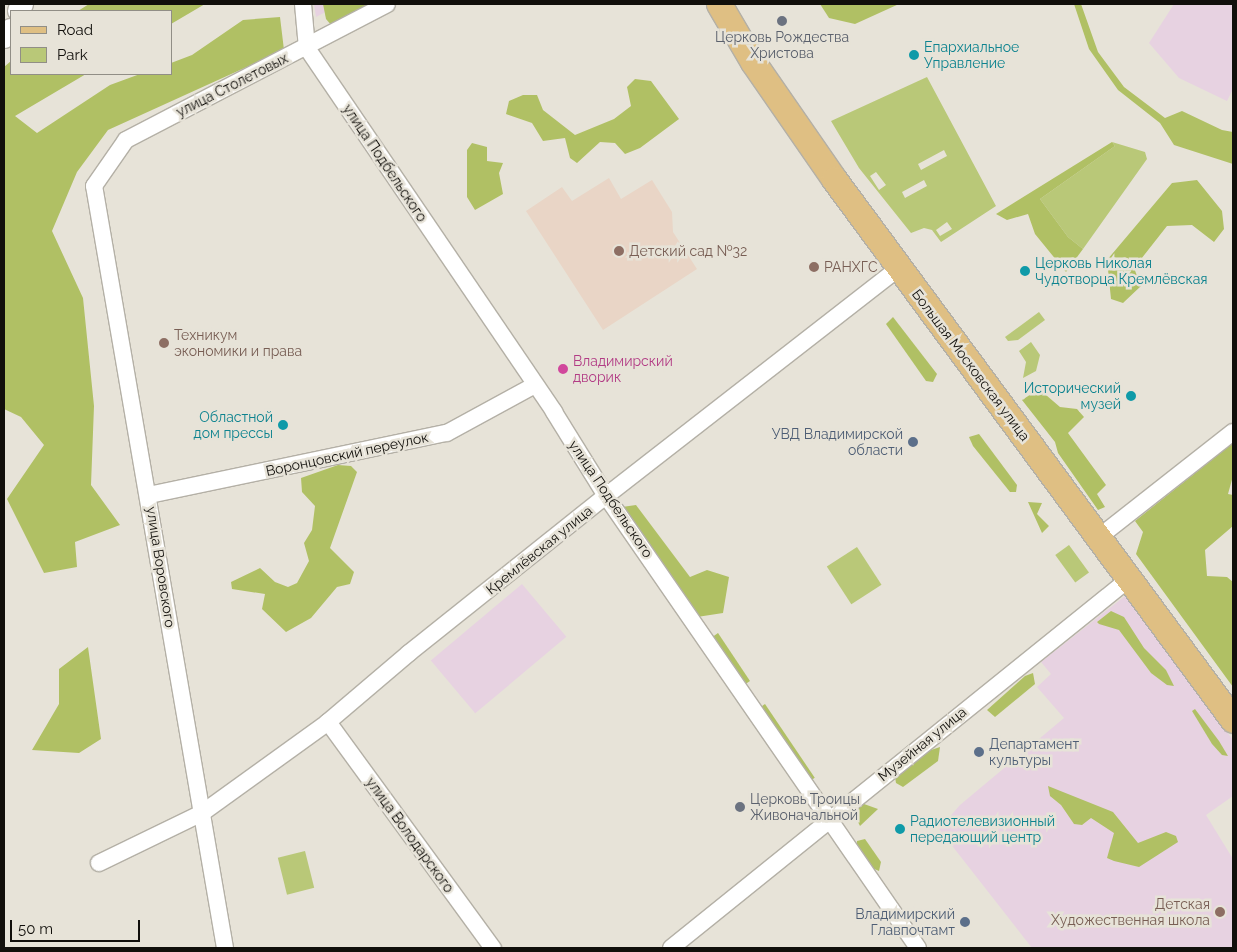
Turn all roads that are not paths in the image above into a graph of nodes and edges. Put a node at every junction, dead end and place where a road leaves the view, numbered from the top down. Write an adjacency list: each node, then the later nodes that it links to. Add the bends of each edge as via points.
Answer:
1 (303, 4): 4 (street)
2 (388, 4): 4 (street, улица Столетовых)
3 (719, 4): 6 (main road, Большая Московская улица, via 766,81)
4 (307, 48): 5 (street, улица Столетовых, via 126,140); 7 (street, улица Подбельского)
5 (94, 186): 9 (street, улица Воровского)
6 (899, 268): 10 (street, Кремлёвская улица); 11 (main road, Большая Московская улица)
7 (536, 385): 9 (street, Воронцовский переулок, via 447,433); 10 (street, улица Подбельского)
8 (1233, 432): 11 (street)
9 (149, 496): 15 (street, улица Воровского)
10 (606, 496): 14 (street, Кремлёвская улица); 16 (street, улица Подбельского)
11 (1099, 537): 12 (main road, Большая Московская улица)
12 (1129, 579): 13 (main road, Большая Московская улица); 16 (street, Музейная улица)
13 (1233, 720)
14 (328, 722): 15 (street, Кремлёвская улица); 19 (street, улица Володарского)
15 (202, 813): 17 (street, Кремлёвская улица); 18 (street, улица Воровского)
16 (830, 819): 20 (street, Музейная улица); 21 (street, улица Подбельского)
17 (99, 863)
18 (225, 948)
19 (493, 948)
20 (671, 948)
21 (918, 948)

